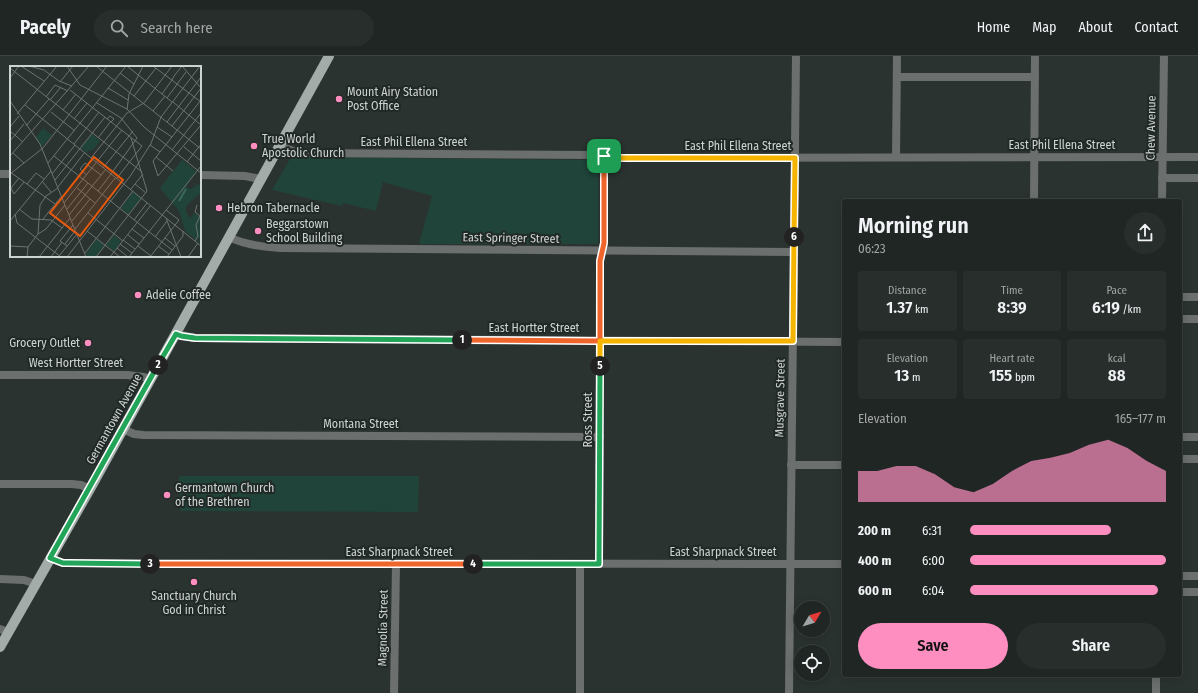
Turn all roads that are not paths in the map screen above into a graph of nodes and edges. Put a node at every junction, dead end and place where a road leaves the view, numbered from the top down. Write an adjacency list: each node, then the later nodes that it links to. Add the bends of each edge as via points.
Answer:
1 (329, 56): 8 (main road, Germantown Avenue)
2 (796, 56): 14 (street, Musgrave Street)
3 (897, 56): 6 (street)
4 (1035, 56): 7 (street)
5 (1164, 56): 12 (street, Chew Avenue)
6 (897, 77): 7 (street); 10 (street)
7 (1035, 77): 11 (street)
8 (280, 146): 9 (street, East Phil Ellena Street, via 298,152); 18 (main road, Germantown Avenue)
9 (604, 156): 14 (street, East Phil Ellena Street); 22 (street, Ross Street)
10 (896, 157): 11 (street, East Phil Ellena Street); 14 (street, East Phil Ellena Street)
11 (1034, 157): 12 (street, East Phil Ellena Street); 19 (street)
12 (1162, 157): 13 (street, East Phil Ellena Street); 16 (street, Chew Avenue)
13 (1198, 157)
14 (795, 158): 23 (street, Musgrave Street)
15 (201, 175): 18 (street)
16 (1162, 178): 17 (street); 20 (street, Chew Avenue)
17 (1198, 178)
18 (261, 179): 21 (main road, Germantown Avenue)
19 (1034, 199)
20 (1162, 199)
21 (229, 237): 22 (street, East Springer Street, via 243,243 280,248); 28 (main road, Germantown Avenue)
22 (603, 250): 23 (street, East Springer Street); 29 (street, Ross Street, via 600,261)
23 (794, 252): 30 (street, Musgrave Street)
24 (1182, 297): 25 (street)
25 (1198, 297)
26 (1182, 319): 27 (street)
27 (1198, 319)
28 (176, 334): 29 (street, East Hortter Street, via 195,338); 33 (main road, Germantown Avenue)
29 (600, 341): 30 (street, East Hortter Street); 35 (street, Ross Street)
30 (793, 341): 31 (street, East Hortter Street); 40 (street, Musgrave Street)
31 (842, 342)
32 (0, 375): 33 (street, West Hortter Street, via 127,375)
33 (151, 379): 34 (main road, Germantown Avenue)
34 (123, 430): 35 (street, Montana Street, via 143,435); 43 (main road, Germantown Avenue)
35 (600, 437): 47 (street, Ross Street)
36 (1182, 437): 37 (street)
37 (1198, 437)
38 (1182, 459): 39 (street)
39 (1198, 459)
40 (791, 465): 41 (street); 48 (street, Musgrave Street)
41 (842, 465)
42 (0, 484): 43 (street, via 72,484)
43 (90, 489): 44 (main road, Germantown Avenue)
44 (50, 558): 45 (street, East Sharpnack Street, via 63,563); 53 (main road, Germantown Avenue)
45 (396, 564): 46 (street, East Sharpnack Street); 59 (street, Magnolia Street)
46 (580, 564): 47 (street, East Sharpnack Street); 60 (street)
47 (599, 564): 48 (street, East Sharpnack Street)
48 (790, 564): 49 (street, East Sharpnack Street); 61 (street, Musgrave Street)
49 (842, 564)
50 (1182, 576): 51 (street)
51 (1198, 576)
52 (0, 579): 53 (street, via 24,580)
53 (36, 584): 56 (main road, Germantown Avenue)
54 (1182, 592): 55 (street)
55 (1198, 592)
56 (4, 630): 57 (main road, Germantown Avenue)
57 (0, 647)
58 (1156, 677): 62 (street)
59 (394, 693)
60 (580, 693)
61 (789, 693)
62 (1156, 693)

